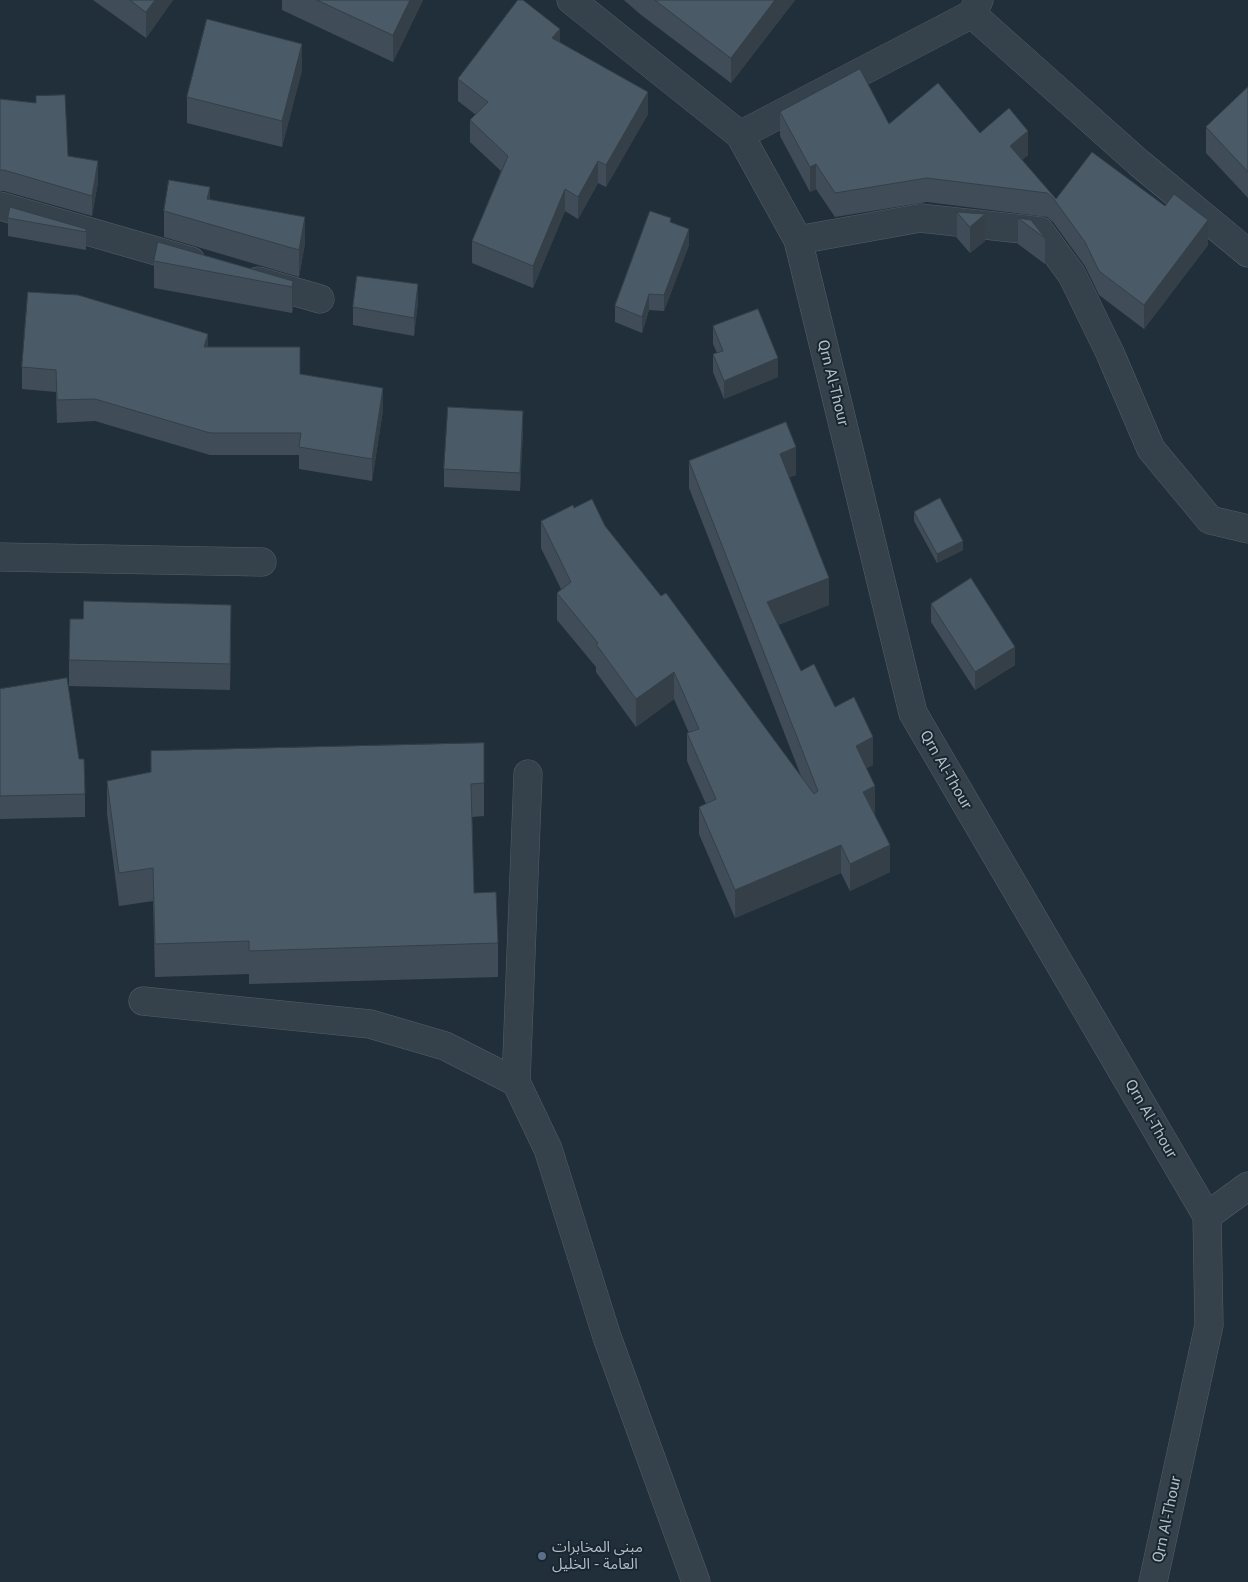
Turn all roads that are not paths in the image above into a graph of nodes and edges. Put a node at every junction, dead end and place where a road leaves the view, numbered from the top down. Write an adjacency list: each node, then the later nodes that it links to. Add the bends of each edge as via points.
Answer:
1 (571, 0): 3 (street, Qrn Al-Thour)
2 (975, 7): 3 (street); 6 (street, via 1139,163)
3 (740, 135): 5 (street, Qrn Al-Thour)
4 (0, 206): 7 (street)
5 (798, 240): 8 (street, via 920,218 1040,231 1072,275 1151,449 1210,520); 15 (street, Qrn Al-Thour, via 913,713)
6 (1248, 253)
7 (320, 299)
8 (1248, 529)
9 (0, 557): 10 (street)
10 (262, 562)
11 (528, 774): 13 (street)
12 (143, 1001): 13 (street, via 370,1024 445,1046)
13 (516, 1082): 16 (street, via 548,1149 607,1337)
14 (1248, 1186): 15 (street)
15 (1207, 1216): 17 (street, Qrn Al-Thour, via 1210,1325)
16 (696, 1582)
17 (1153, 1582)

